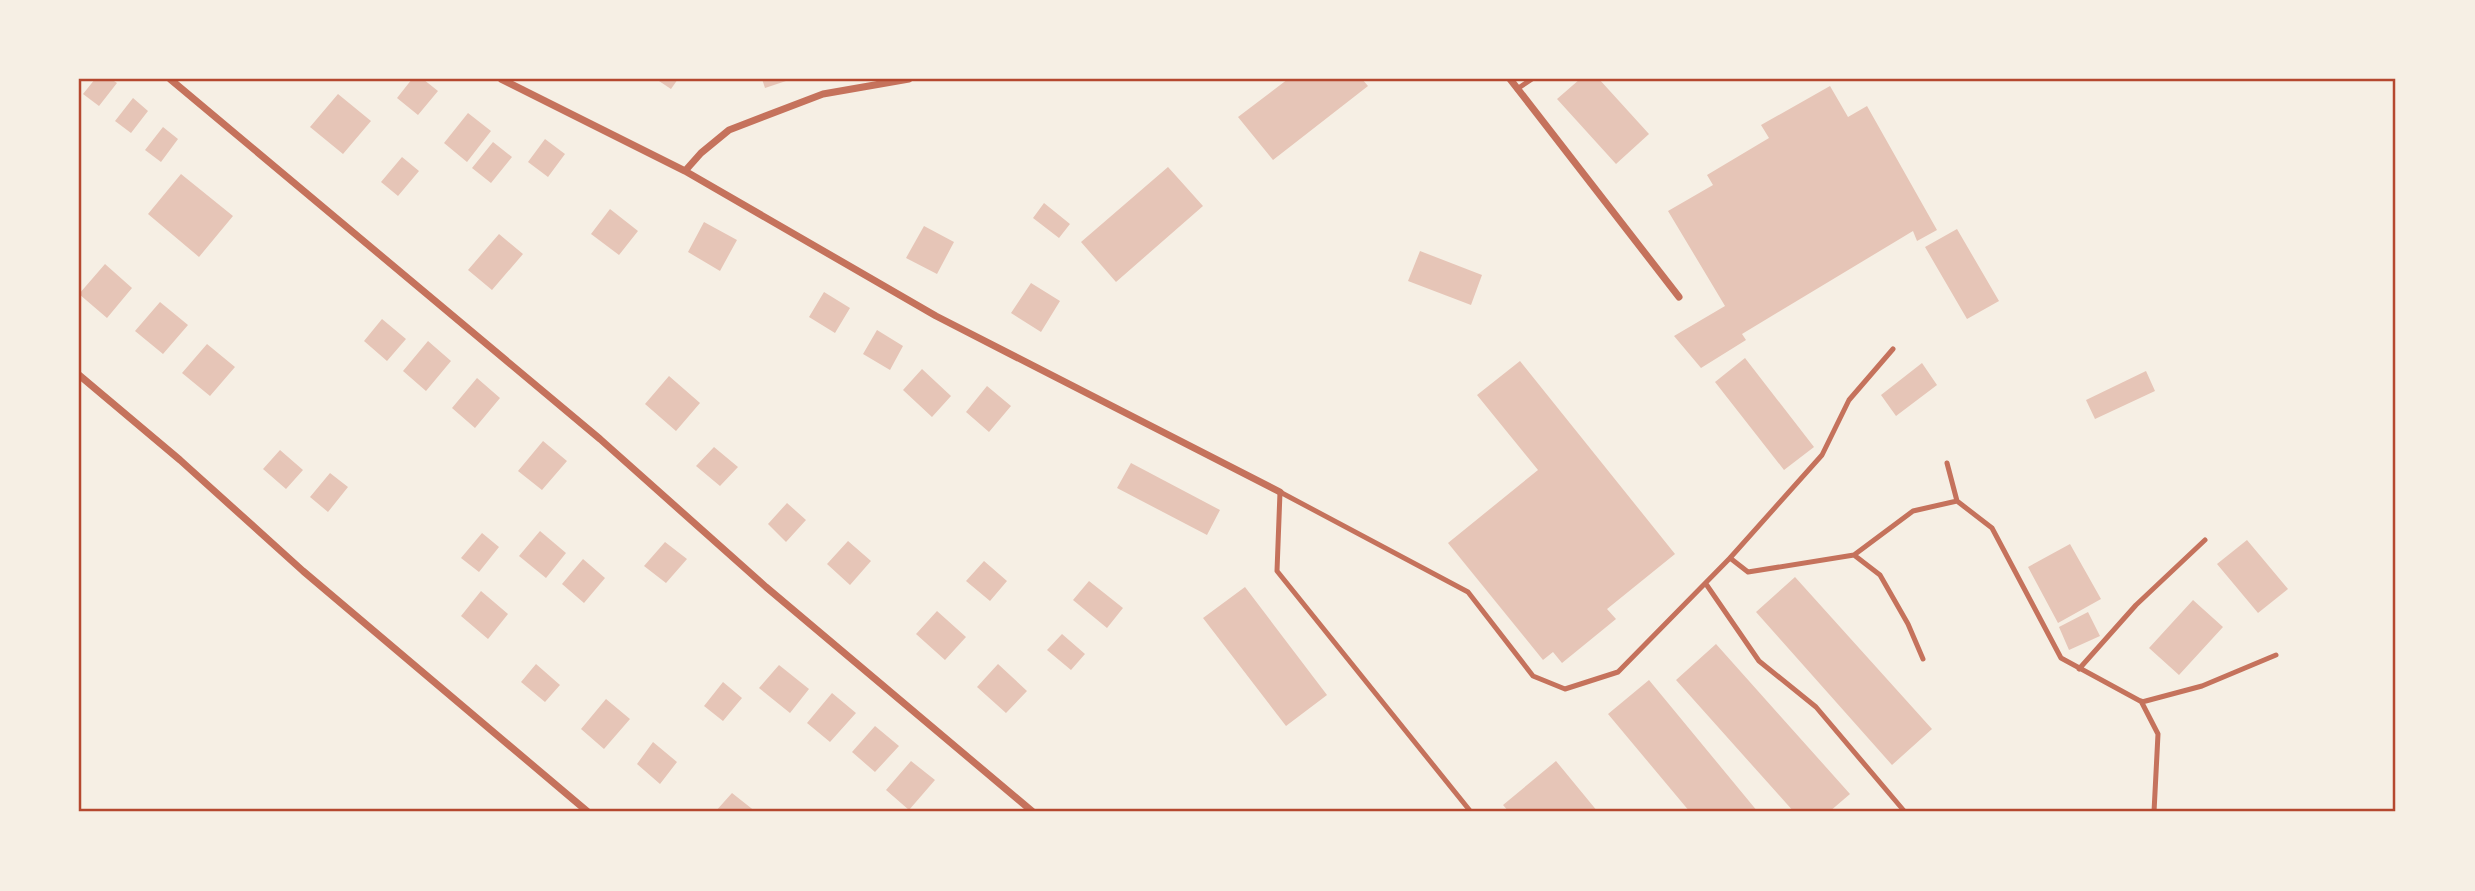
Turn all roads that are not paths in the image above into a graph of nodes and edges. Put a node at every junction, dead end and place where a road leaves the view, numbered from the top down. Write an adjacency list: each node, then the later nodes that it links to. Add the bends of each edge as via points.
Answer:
1 (170, 79): 23 (street, via 600,439 765,586)
2 (501, 79): 7 (street)
3 (909, 79): 7 (street, via 823,94 729,130)
4 (1510, 79): 6 (street)
5 (1532, 79): 6 (lane)
6 (1517, 89): 8 (street)
7 (685, 171): 12 (street, via 936,316)
8 (1679, 297)
9 (1893, 349): 16 (lane, via 1849,400 1822,455)
10 (79, 375): 22 (street)
11 (1947, 463): 13 (lane)
12 (1280, 492): 17 (lane, via 1468,592 1533,676 1565,689 1618,672); 24 (lane, via 1277,571)
13 (1957, 501): 15 (lane, via 1913,511); 20 (lane, via 1992,528 2062,659)
14 (2205, 540): 20 (lane)
15 (1854, 555): 16 (lane, via 1748,572); 19 (lane, via 1880,575)
16 (1730, 558): 17 (lane)
17 (1706, 584): 25 (lane, via 1759,662 1816,707)
18 (2276, 655): 21 (lane, via 2202,686)
19 (1923, 659)
20 (2078, 668): 21 (lane)
21 (2142, 702): 26 (lane, via 2158,734)
22 (588, 812)
23 (1033, 812)
24 (1471, 812)
25 (1905, 812)
26 (2154, 812)

